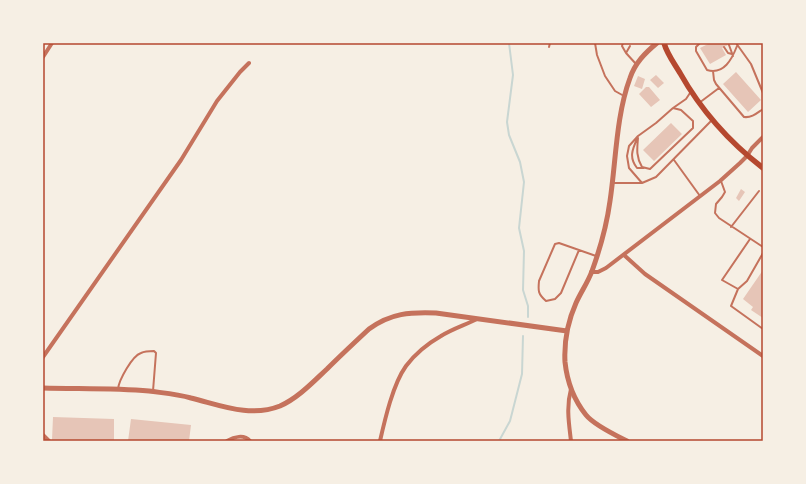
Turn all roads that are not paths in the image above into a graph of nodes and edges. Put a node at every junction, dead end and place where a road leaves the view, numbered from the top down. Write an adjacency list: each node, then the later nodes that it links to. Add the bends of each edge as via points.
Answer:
1 (52, 43): 16 (street)
2 (550, 43): 12 (lane)
3 (595, 43): 23 (lane, via 605,76 615,91)
4 (623, 43): 14 (lane)
5 (657, 43): 18 (street)
6 (700, 43): 19 (lane, via 696,51 707,70)
7 (736, 43): 11 (lane)
8 (666, 44): 21 (main road)
9 (729, 44): 15 (lane)
10 (630, 46): 14 (lane)
11 (737, 46): 15 (lane); 22 (lane, via 751,64)
12 (550, 47)
13 (724, 47): 15 (lane)
14 (626, 54): 18 (lane)
15 (733, 55): 19 (lane, via 727,65)
16 (43, 57)
17 (249, 63): 52 (street, via 218,101 176,167)
18 (636, 64): 23 (street)
19 (713, 71): 20 (lane, via 714,80)
20 (719, 88): 24 (lane); 26 (lane, via 744,117 749,118)
21 (691, 92): 24 (main road); 25 (lane)
22 (763, 94)
23 (624, 97): 35 (street)
24 (699, 103): 27 (main road)
25 (673, 108): 28 (lane); 33 (lane, via 681,110 693,122 693,128)
26 (763, 109)
27 (712, 120): 30 (main road); 31 (lane)
28 (638, 136): 33 (lane, via 636,150 639,162 642,167); 33 (lane, via 631,153 634,164 637,168); 36 (lane, via 629,146 627,156 630,168)
29 (763, 137): 30 (street)
30 (747, 156): 32 (main road); 34 (street)
31 (674, 160): 36 (lane, via 656,177); 38 (lane)
32 (763, 168)
33 (650, 169)
34 (720, 181): 38 (street); 39 (lane, via 725,192 716,204 715,213)
35 (612, 183): 36 (lane); 45 (street, via 610,203)
36 (642, 183)
37 (759, 191): 39 (lane)
38 (701, 197): 44 (street)
39 (731, 227): 40 (lane)
40 (750, 239): 41 (lane); 47 (lane, via 722,280)
41 (763, 247)
42 (579, 250): 42 (lane, via 555,244 539,281 540,296 546,301 555,299 561,293); 45 (lane)
43 (763, 253): 47 (lane, via 747,281)
44 (624, 254): 46 (street, via 606,268); 51 (street, via 645,274)
45 (597, 256): 46 (street)
46 (591, 272): 50 (street)
47 (738, 289): 49 (lane, via 731,306)
48 (477, 319): 50 (street); 56 (street, via 417,312 389,318 369,329 307,388 272,408 243,410 190,397); 61 (street, via 428,344 405,367 396,386)
49 (763, 329)
50 (567, 331): 54 (street, via 565,362)
51 (763, 356)
52 (43, 357)
53 (43, 388): 55 (street)
54 (571, 389): 62 (street, via 568,413); 63 (street, via 587,416)
55 (118, 390): 56 (street); 56 (lane, via 118,384 136,356 154,351 156,353)
56 (153, 392)
57 (43, 435): 58 (street)
58 (49, 441)
59 (227, 441): 60 (street, via 243,436)
60 (250, 441)
61 (380, 441)
62 (571, 441)
63 (627, 441)

